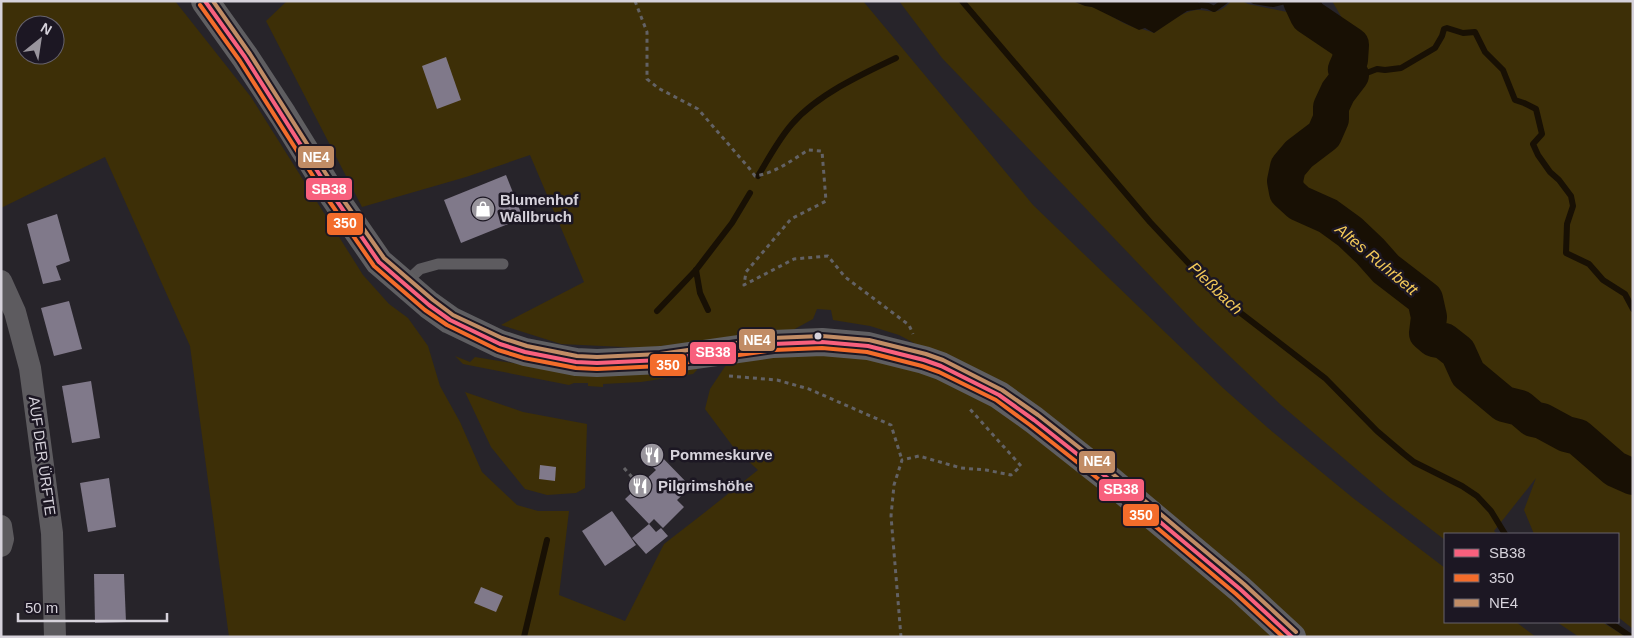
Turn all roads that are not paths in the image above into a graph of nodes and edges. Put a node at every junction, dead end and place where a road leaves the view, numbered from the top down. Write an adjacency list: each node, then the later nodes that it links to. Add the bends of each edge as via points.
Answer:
1 (205, 1): 4 (main road, via 379,262)
2 (503, 264): 4 (lane, via 438,264 420,269)
3 (1, 281): 7 (street, AUF DER ÜRFTE, via 15,312 30,368 52,533)
4 (404, 284): 8 (main road, via 429,306 474,332 525,352 562,360 636,362 773,344 822,342 868,346 941,366 998,395 1034,420 1118,486)
5 (1, 526): 6 (street)
6 (1, 546)
7 (55, 637)
8 (1292, 637)

